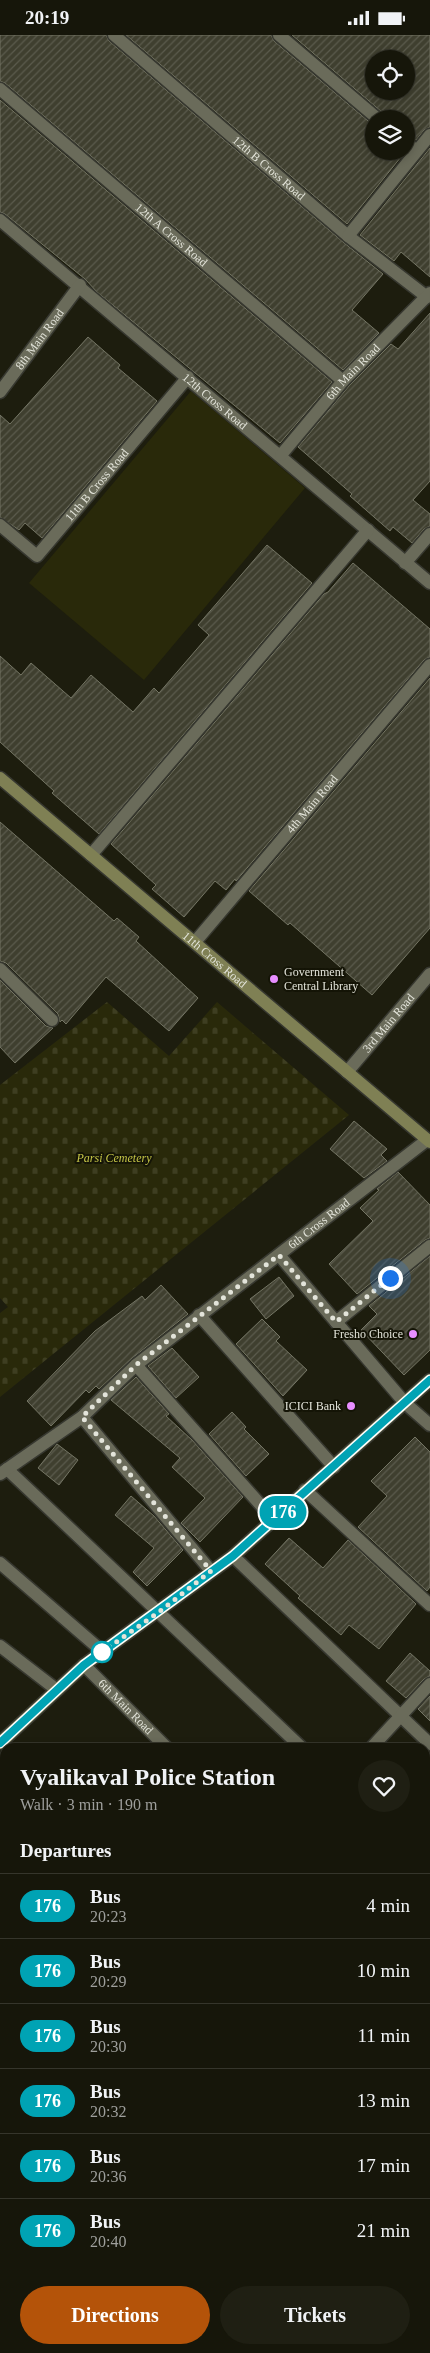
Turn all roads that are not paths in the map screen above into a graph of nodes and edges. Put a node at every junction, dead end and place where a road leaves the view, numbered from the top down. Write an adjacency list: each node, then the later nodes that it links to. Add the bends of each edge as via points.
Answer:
1 (114, 35): 9 (street, 12th B Cross Road)
2 (279, 35): 4 (street)
3 (0, 89): 13 (street, 12th A Cross Road)
4 (367, 110)
5 (430, 135): 6 (street)
6 (415, 144)
7 (402, 160): 9 (street)
8 (0, 220): 10 (street, 12th Cross Road)
9 (348, 236): 11 (street, 12th B Cross Road)
10 (80, 285): 12 (street, 12th Cross Road); 14 (street, 8th Main Road)
11 (428, 295): 13 (street, 6th Main Road)
12 (188, 377): 15 (street, 12th Cross Road); 16 (street, 11th B Cross Road, via 37,556)
13 (343, 381): 15 (street, 6th Main Road)
14 (0, 392)
15 (281, 455): 17 (street, 12th Cross Road)
16 (0, 525)
17 (368, 530): 19 (street, 12th Cross Road); 23 (street)
18 (430, 534): 19 (street)
19 (405, 563): 20 (street, 12th Cross Road)
20 (430, 583)
21 (430, 665): 24 (street, 4th Main Road)
22 (0, 778): 23 (street, 11th Cross Road)
23 (91, 855): 24 (street, 11th Cross Road)
24 (195, 942): 28 (street, 11th Cross Road)
25 (0, 969): 27 (street)
26 (430, 974): 28 (street, 3rd Main Road)
27 (52, 1020)
28 (347, 1072): 29 (street, 11th Cross Road)
29 (429, 1141): 31 (street, 6th Cross Road)
30 (430, 1246): 33 (street)
31 (279, 1255): 32 (street, 6th Cross Road); 33 (street)
32 (199, 1315): 34 (street, 6th Cross Road); 39 (street)
33 (336, 1322): 36 (street)
34 (136, 1365): 37 (street, 6th Cross Road); 42 (street)
35 (430, 1381): 36 (street)
36 (405, 1403): 38 (street); 39 (street)
37 (82, 1417): 40 (street, 6th Cross Road); 45 (street)
38 (430, 1425)
39 (334, 1467): 41 (street)
40 (4, 1471): 47 (street)
41 (305, 1490): 42 (street); 46 (street)
42 (274, 1520): 43 (street)
43 (233, 1556): 45 (street); 53 (street)
44 (0, 1563): 49 (street)
45 (211, 1571): 47 (street)
46 (430, 1605)
47 (159, 1612): 49 (street); 56 (street)
48 (0, 1646): 52 (street)
49 (103, 1652): 50 (street)
50 (84, 1665): 52 (street); 55 (street, 6th Main Road)
51 (430, 1684): 53 (street)
52 (57, 1690): 54 (street)
53 (399, 1716): 57 (street); 58 (street)
54 (4, 1743)
55 (162, 1743)
56 (298, 1743)
57 (375, 1743)
58 (429, 1743)

